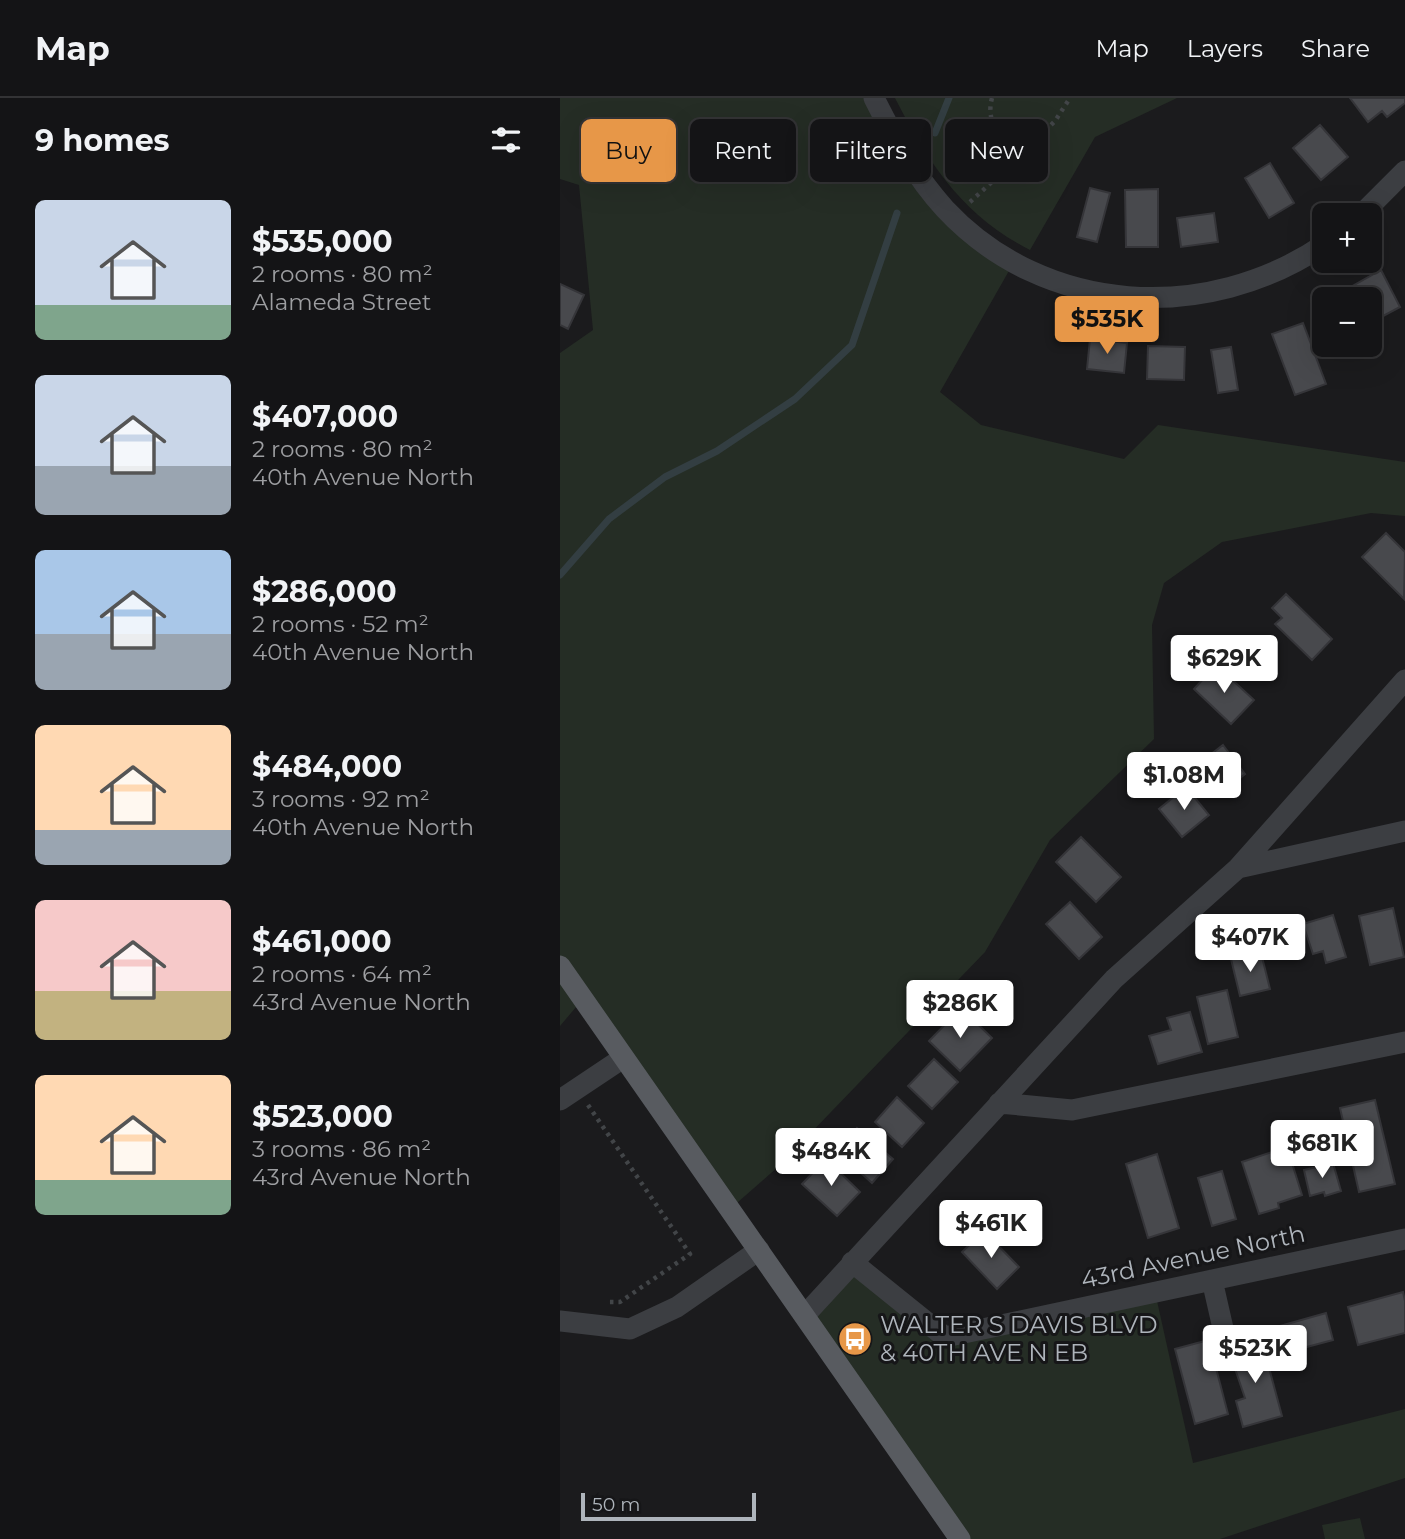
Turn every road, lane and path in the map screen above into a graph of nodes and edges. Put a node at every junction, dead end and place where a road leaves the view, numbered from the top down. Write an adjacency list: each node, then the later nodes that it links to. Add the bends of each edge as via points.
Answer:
1 (874, 98): 9 (street, via 899,149)
2 (992, 98): 4 (path)
3 (1070, 98): 5 (path)
4 (992, 119)
5 (1048, 129)
6 (1405, 172): 8 (street)
7 (991, 182): 9 (path)
8 (1373, 203)
9 (953, 216): 10 (street, via 992,248 1030,270 1079,288 1136,299 1186,297 1257,279)
10 (1312, 252)
11 (1405, 680): 13 (street)
12 (1405, 831): 13 (street)
13 (1238, 869): 18 (street, via 1114,979)
14 (560, 966): 16 (main road)
15 (1405, 1042): 18 (street, via 1072,1110)
16 (623, 1058): 17 (street); 21 (main road)
17 (560, 1100)
18 (999, 1103): 22 (street)
19 (588, 1105): 24 (path, via 690,1254 620,1302)
20 (1405, 1239): 23 (street, 43rd Avenue North)
21 (759, 1250): 25 (main road); 26 (street, via 677,1307 630,1329)
22 (852, 1262): 23 (street, 43rd Avenue North, via 945,1337); 25 (street)
23 (1212, 1280): 27 (street)
24 (600, 1302)
25 (805, 1315): 28 (main road)
26 (560, 1321)
27 (1225, 1337)
28 (960, 1539)

